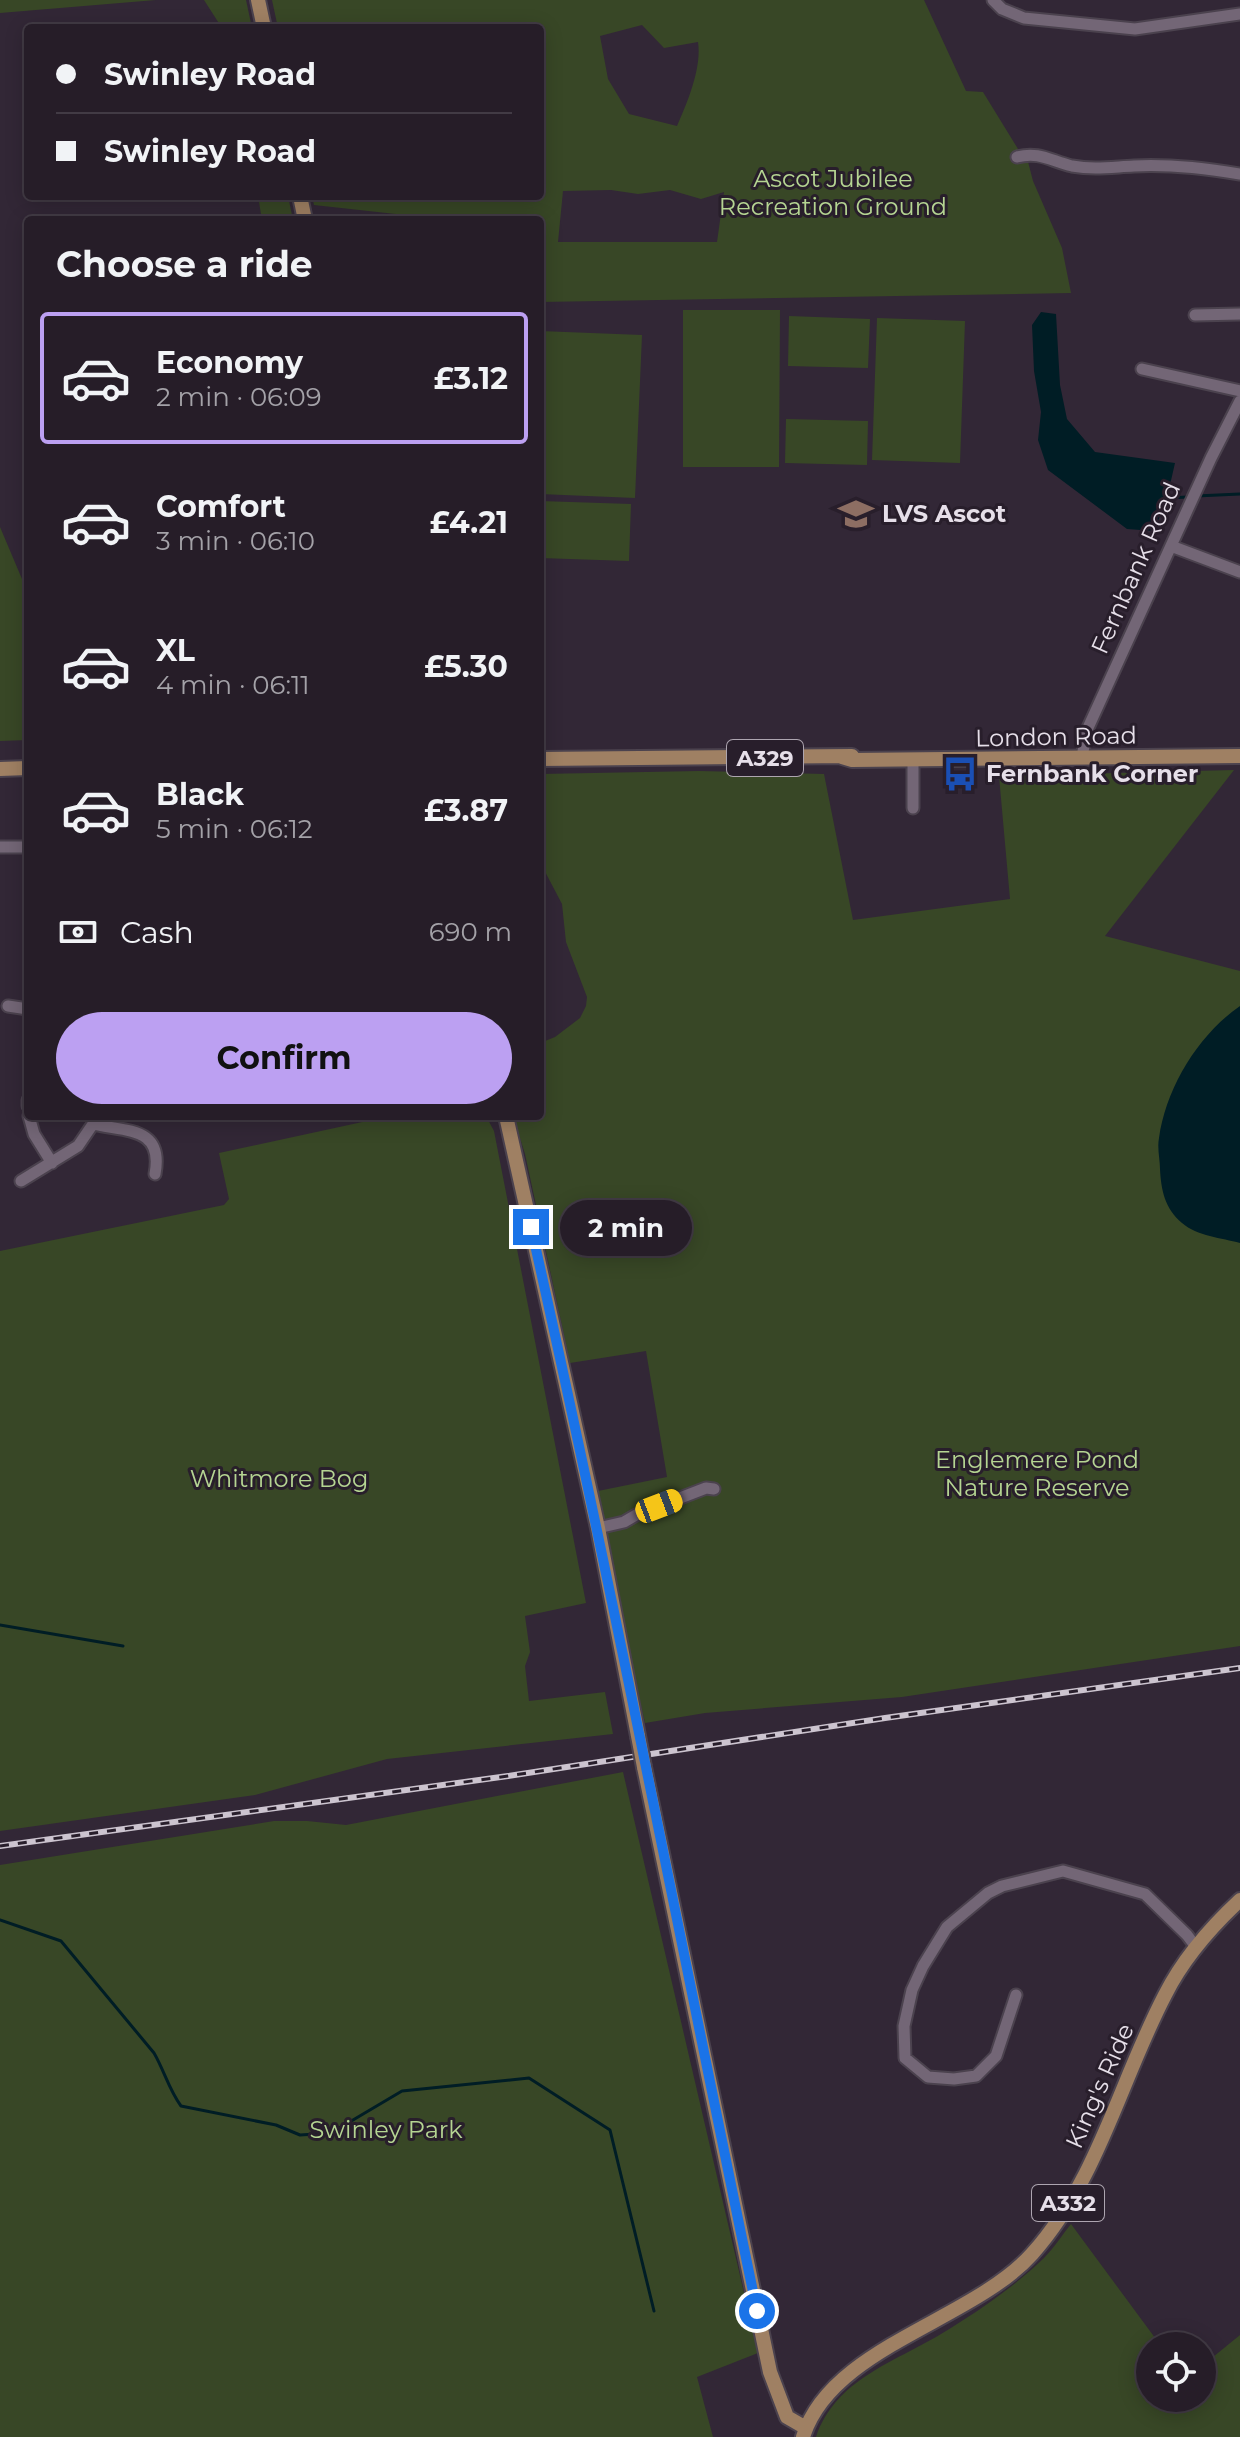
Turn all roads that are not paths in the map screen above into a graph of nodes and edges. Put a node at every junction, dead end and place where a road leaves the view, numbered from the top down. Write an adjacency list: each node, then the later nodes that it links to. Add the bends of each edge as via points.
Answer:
1 (258, 0): 4 (main road)
2 (993, 0): 3 (street, via 1024,18 1135,29)
3 (1240, 14)
4 (263, 24)
5 (1017, 157): 6 (street, via 1037,154 1102,170 1191,166)
6 (1240, 174)
7 (1240, 314): 8 (street)
8 (1195, 315)
9 (1142, 369): 10 (street)
10 (1240, 391)
11 (1240, 401): 12 (street, Fernbank Road)
12 (1171, 546): 13 (street); 15 (street, Fernbank Road, via 1087,730)
13 (1240, 572)
14 (1240, 756): 15 (main road, London Road / A329)
15 (1082, 757): 17 (main road, London Road / A329)
16 (544, 759): 17 (main road, London Road / A329)
17 (913, 760): 20 (street)
18 (24, 768): 19 (main road)
19 (0, 769)
20 (913, 808)
21 (0, 847): 22 (street)
22 (24, 847)
23 (8, 1006): 24 (street)
24 (24, 1008)
25 (30, 1120): 28 (street)
26 (92, 1120): 28 (street, via 78,1146); 29 (street, via 145,1136 158,1160)
27 (507, 1120): 32 (main road)
28 (52, 1163): 30 (street)
29 (155, 1174)
30 (21, 1181)
31 (714, 1489): 32 (street)
32 (598, 1528): 36 (main road, bridge, via 770,2372 787,2417)
33 (1240, 1900): 34 (main road, King's Ride / A332)
34 (1196, 1947): 35 (street, via 1145,1894 1063,1871 1002,1886 947,1927 923,1966 904,2026 905,2058 928,2077 976,2076 996,2056); 36 (main road, King's Ride / A332, via 1165,1994 1096,2154 1052,2230 999,2282 855,2370 832,2390)
35 (1016, 1995)
36 (804, 2433)

